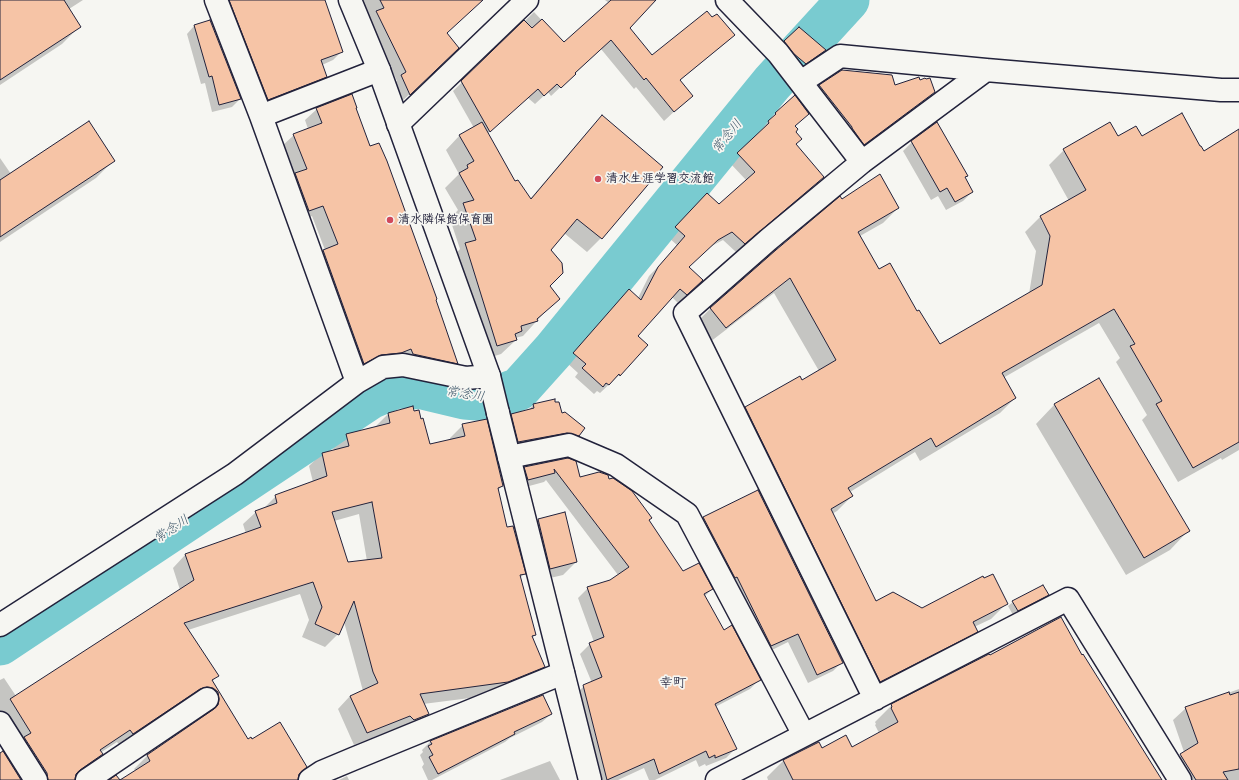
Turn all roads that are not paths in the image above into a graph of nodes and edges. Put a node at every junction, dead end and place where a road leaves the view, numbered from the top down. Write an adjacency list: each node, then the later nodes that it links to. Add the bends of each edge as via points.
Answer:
1 (216, 0): 9 (street)
2 (350, 0): 5 (street)
3 (527, 0): 10 (street)
4 (727, 0): 7 (street, via 778,53)
5 (379, 70): 9 (street); 10 (street)
6 (986, 70): 7 (street, via 840,56); 8 (street); 11 (street)
7 (801, 82): 11 (street)
8 (1239, 90)
9 (261, 116): 13 (street)
10 (398, 124): 12 (street)
11 (862, 162): 18 (street, via 685,313)
12 (488, 376): 13 (street, via 466,378 403,365 383,366); 14 (street)
13 (357, 382): 15 (street, via 234,474)
14 (509, 457): 16 (street); 20 (street, via 569,445 616,465 687,514)
15 (0, 625)
16 (563, 673): 23 (street, via 353,758); 24 (street)
17 (208, 699): 22 (street)
18 (874, 699): 20 (street); 26 (street, via 1068,599)
19 (0, 723): 21 (street)
20 (804, 735): 25 (street)
21 (36, 780)
22 (87, 780)
23 (310, 780)
24 (590, 780)
25 (717, 780)
26 (1180, 780)

